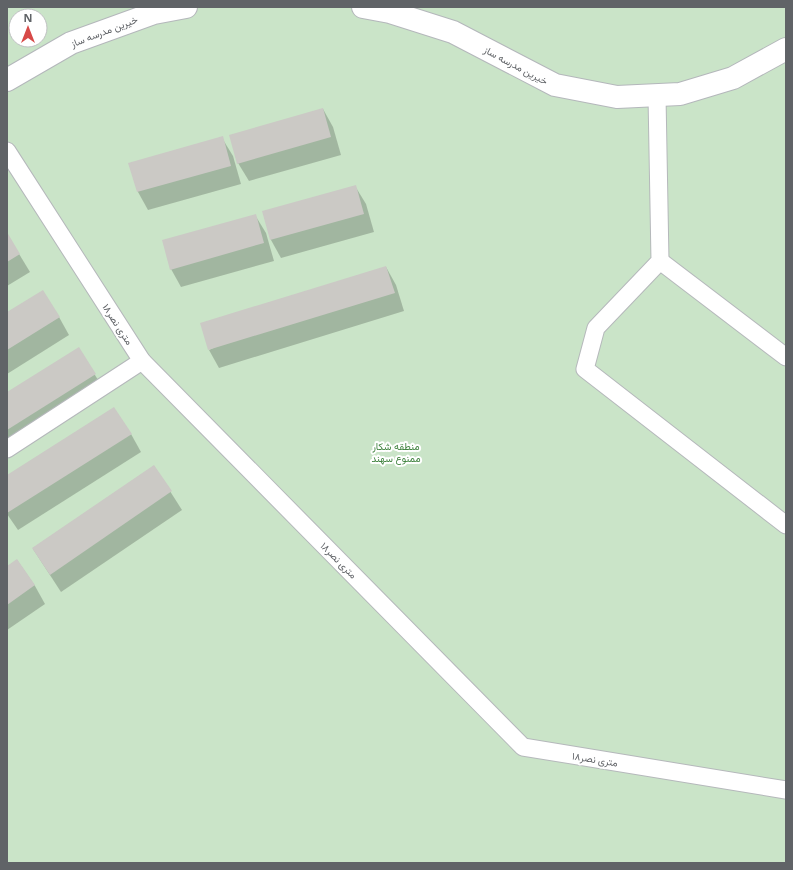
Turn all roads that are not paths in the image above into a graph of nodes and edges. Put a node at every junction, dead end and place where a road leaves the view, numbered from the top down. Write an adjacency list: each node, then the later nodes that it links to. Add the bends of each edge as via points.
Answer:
1 (186, 7): 4 (street, خیرین مدرسه ساز, via 154,13 71,43)
2 (363, 7): 5 (street, خیرین مدرسه ساز, via 390,12 453,32 555,85 617,97)
3 (786, 49): 5 (street, خیرین مدرسه ساز, via 733,78 680,94)
4 (7, 80)
5 (657, 96): 7 (street)
6 (7, 151): 9 (street, ۱۸متری نصر)
7 (660, 261): 8 (street); 11 (street, via 596,328 585,368)
8 (786, 357)
9 (142, 361): 10 (street); 12 (street, ۱۸متری نصر, via 523,747)
10 (7, 449)
11 (786, 525)
12 (786, 790)

